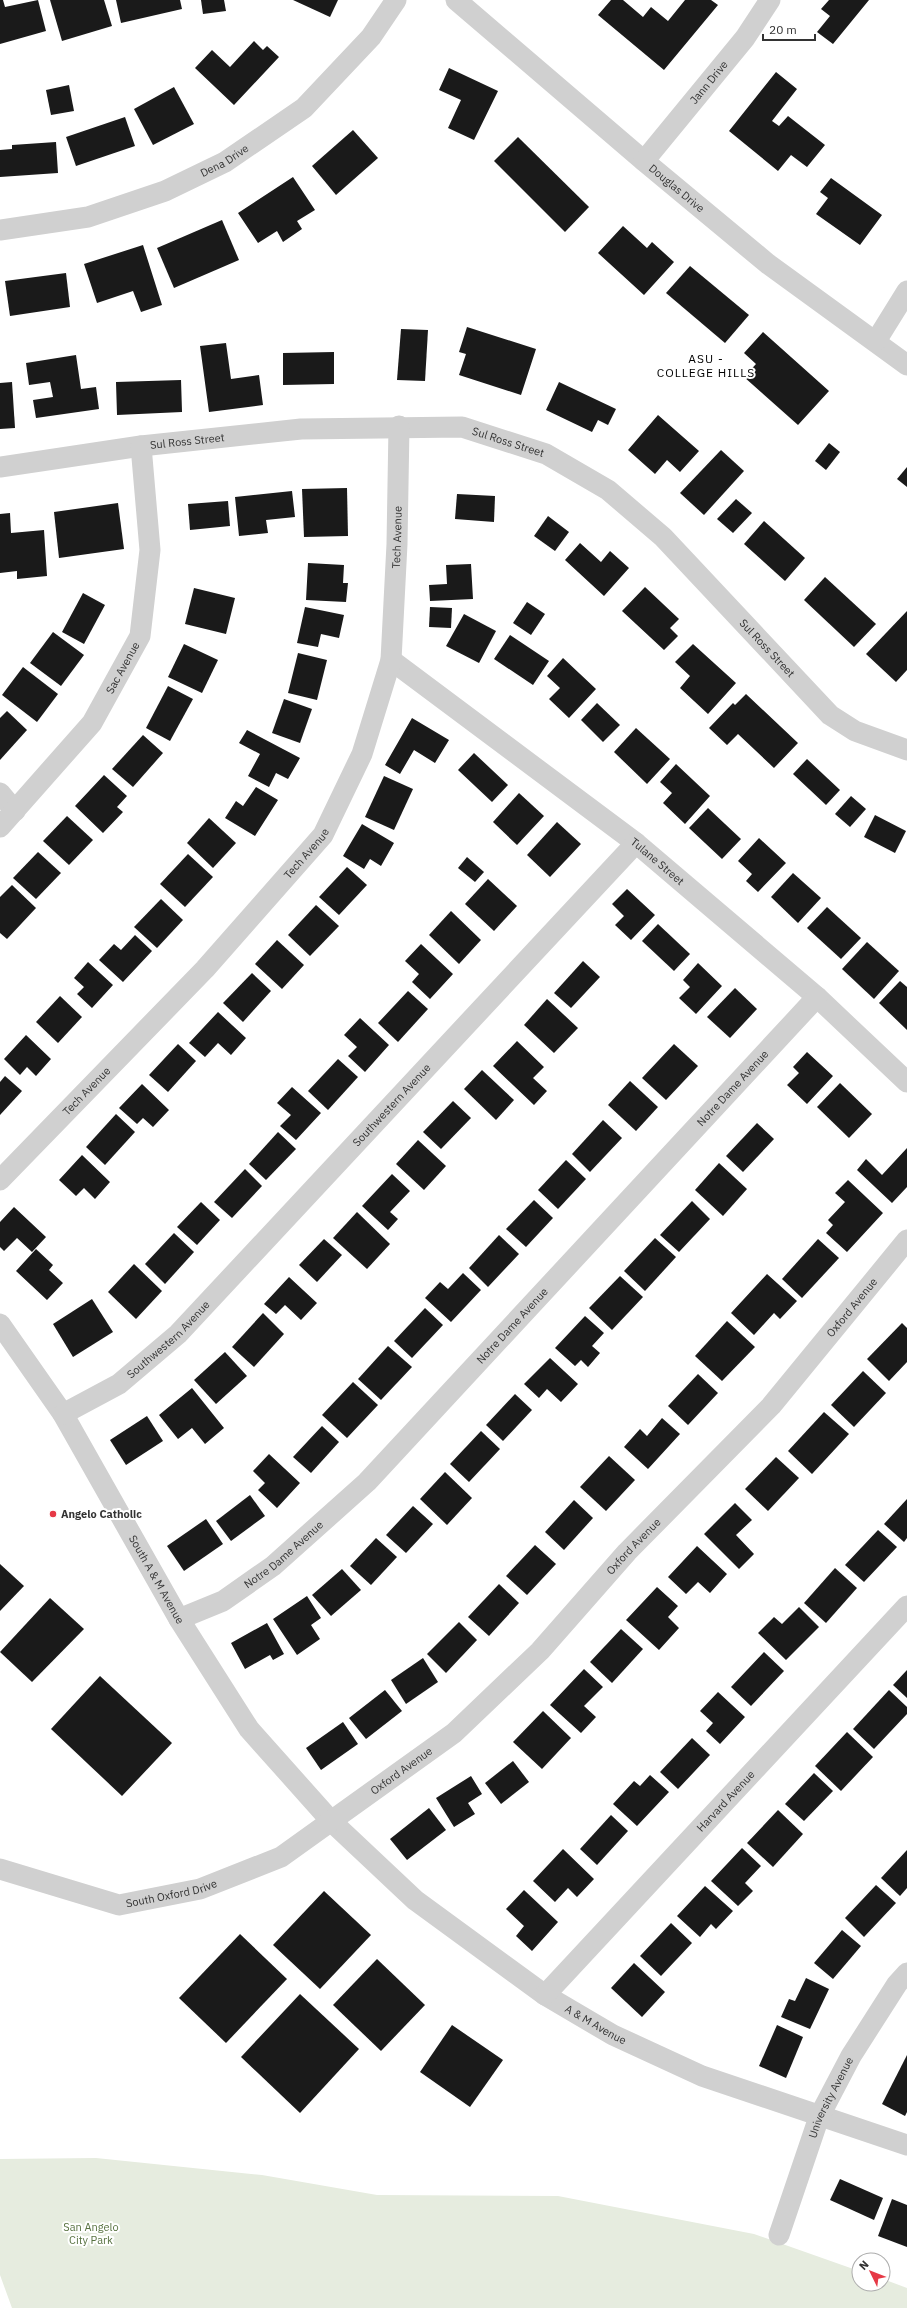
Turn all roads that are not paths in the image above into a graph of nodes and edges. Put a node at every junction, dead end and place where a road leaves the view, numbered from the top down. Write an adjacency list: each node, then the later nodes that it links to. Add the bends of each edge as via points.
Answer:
1 (396, 0): 5 (street, Dena Drive, via 371,37 304,108 225,162 165,191 88,217)
2 (456, 0): 4 (street, Douglas Drive)
3 (770, 0): 4 (street, Jann Drive, via 745,38)
4 (644, 161): 7 (street, Douglas Drive, via 768,264)
5 (0, 230)
6 (907, 291): 7 (street)
7 (876, 341): 8 (street, Douglas Drive)
8 (907, 365)
9 (399, 426): 10 (street, Sul Ross Street, via 302,429); 12 (street, Tech Avenue); 13 (street, Sul Ross Street, via 462,427 546,454 608,490 663,537 830,715 855,731)
10 (141, 446): 11 (street, Sul Ross Street); 15 (street, Sac Avenue, via 150,550 140,636 92,723)
11 (0, 467)
12 (392, 660): 17 (street, Tulane Street); 20 (street, Tech Avenue, via 362,754 323,835 205,969)
13 (907, 750)
14 (0, 793): 15 (street)
15 (15, 811): 16 (street, Sac Avenue)
16 (0, 827)
17 (636, 843): 18 (street, Tulane Street); 23 (street, Southwestern Avenue, via 178,1334 119,1384)
18 (817, 997): 19 (street, Tulane Street); 25 (street, Notre Dame Avenue, via 368,1482 273,1566 223,1601)
19 (907, 1082)
20 (0, 1180)
21 (907, 1240): 26 (street, Oxford Avenue, via 770,1406 627,1552 540,1651 454,1732)
22 (0, 1324): 23 (street, South A & M Avenue)
23 (63, 1414): 25 (street, South A & M Avenue)
24 (907, 1606): 29 (street, Harvard Avenue)
25 (179, 1618): 26 (street, South A & M Avenue, via 249,1728)
26 (331, 1821): 27 (street, South Oxford Drive, via 281,1857 200,1889 119,1905); 29 (street, A & M Avenue, via 415,1900)
27 (0, 1869)
28 (907, 1973): 30 (street, University Avenue, via 897,1984 851,2056)
29 (545, 1995): 30 (street, A & M Avenue, via 613,2035 702,2076)
30 (819, 2117): 31 (street, A & M Avenue); 32 (street, University Avenue)
31 (907, 2145)
32 (779, 2235)

